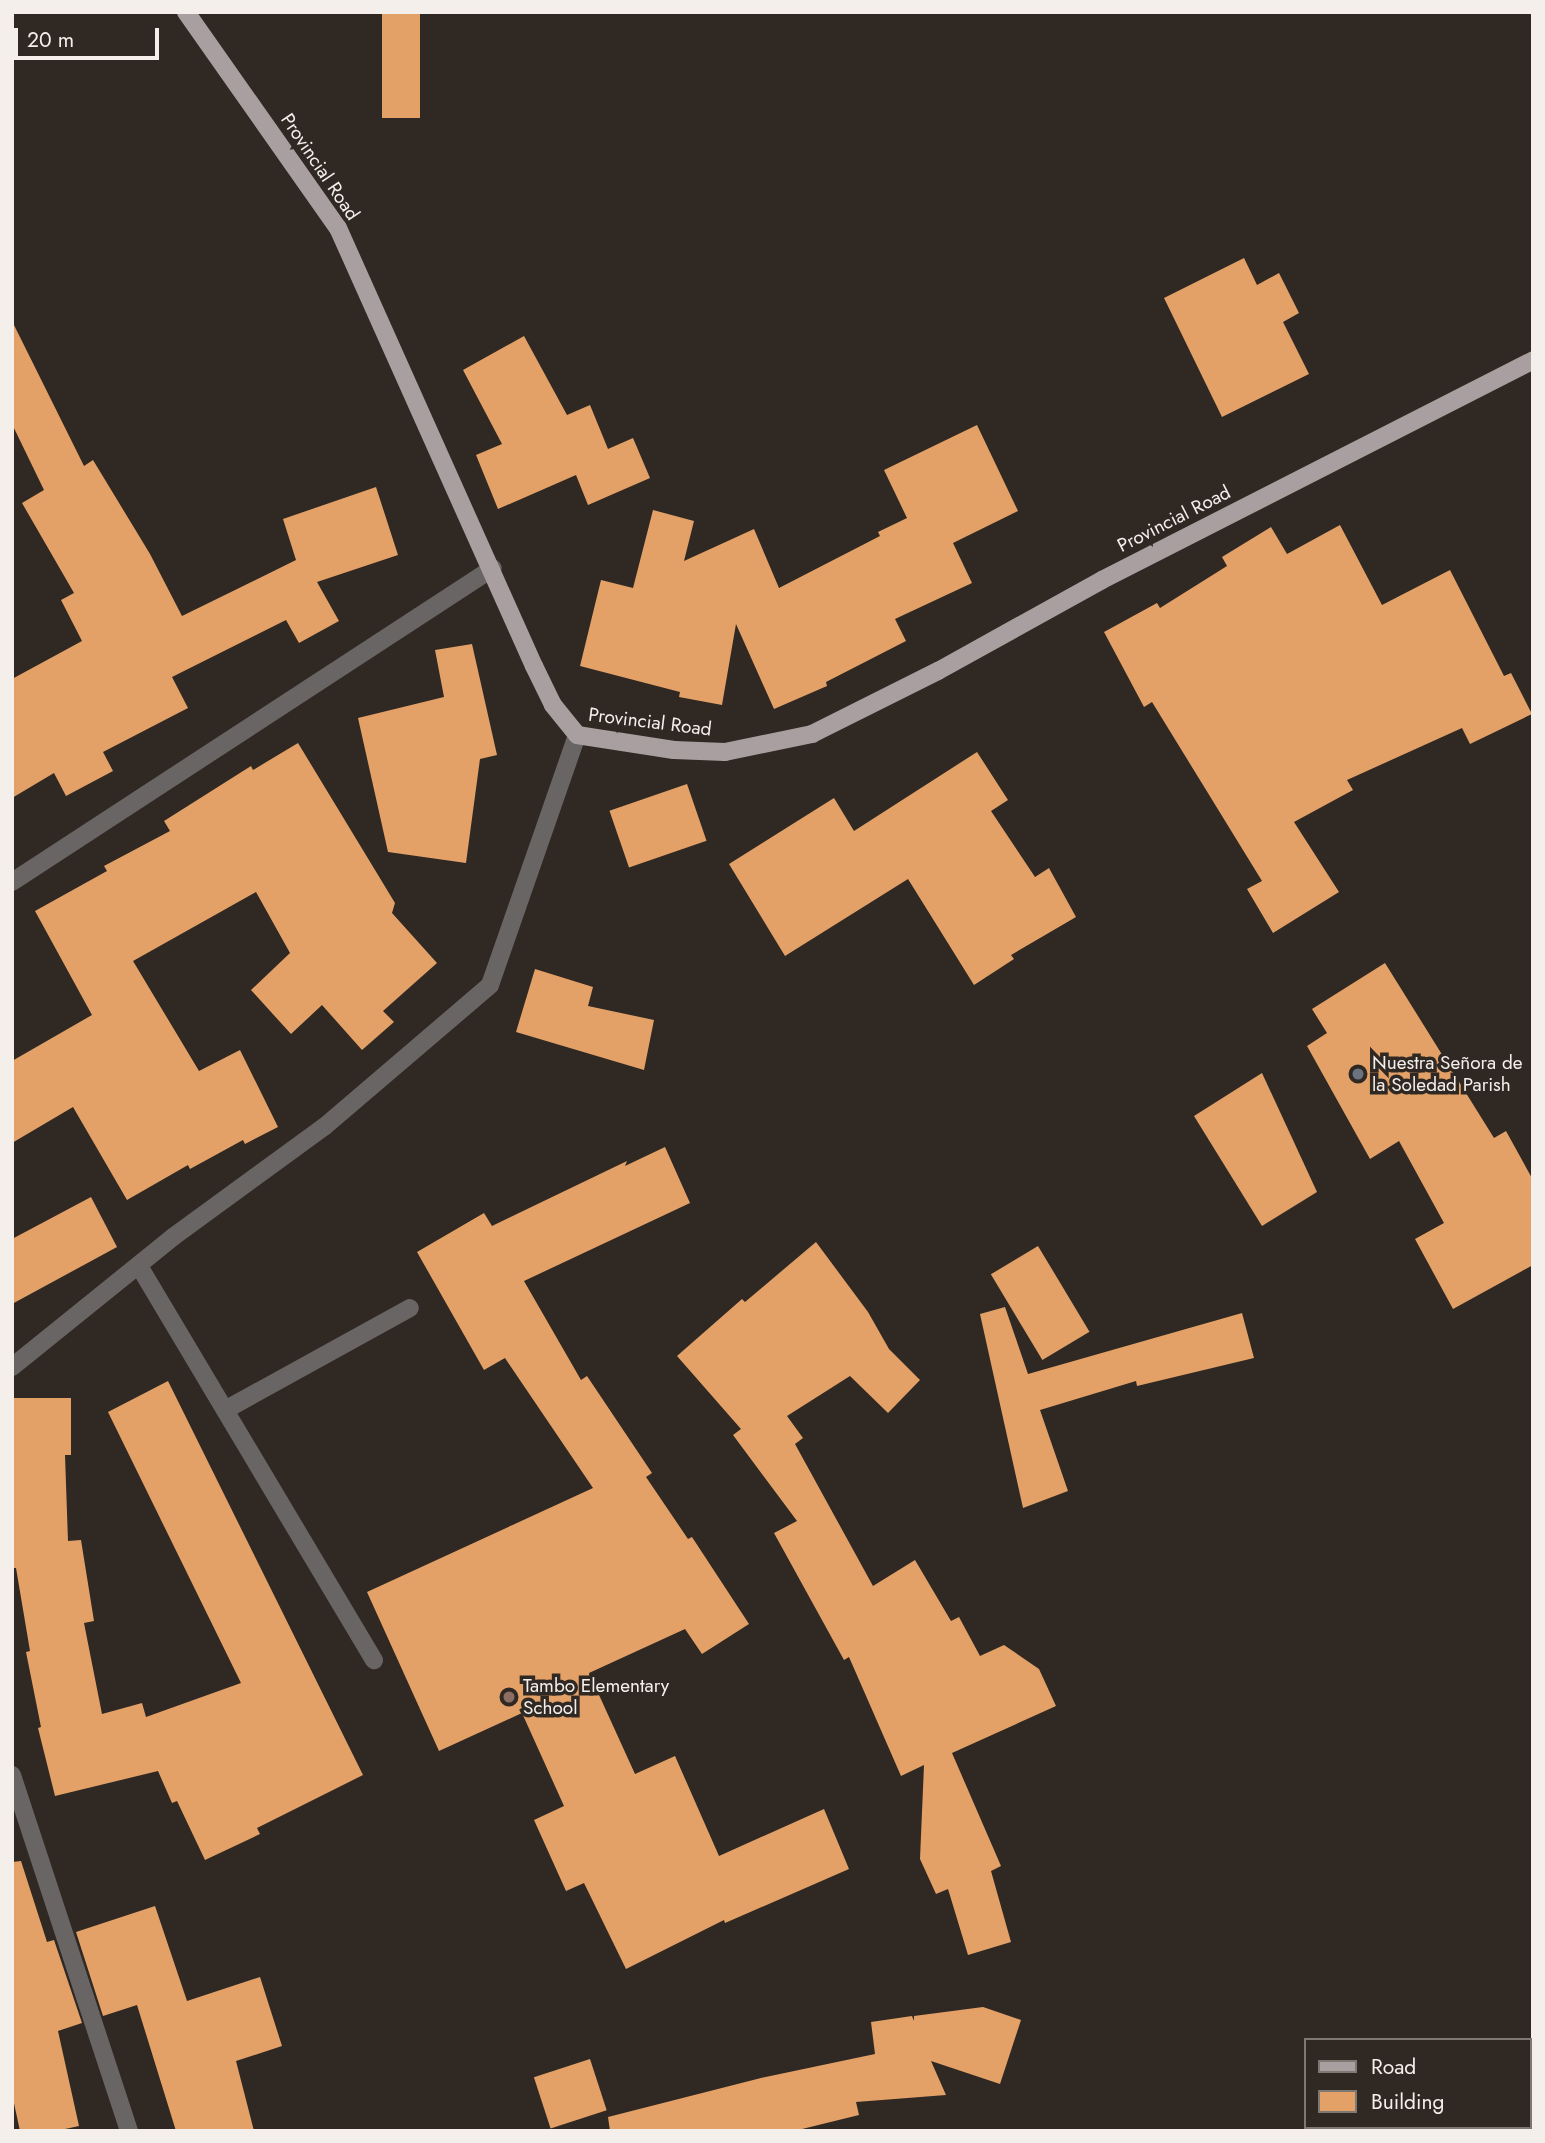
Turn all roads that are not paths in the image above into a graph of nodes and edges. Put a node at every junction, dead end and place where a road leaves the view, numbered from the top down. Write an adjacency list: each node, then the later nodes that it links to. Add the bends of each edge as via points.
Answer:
1 (186, 12): 3 (main road, Provincial Road, via 338,228)
2 (1533, 360): 4 (main road, Provincial Road, via 812,734 725,752 674,750)
3 (493, 568): 4 (main road, Provincial Road, via 553,705); 5 (street)
4 (577, 735): 6 (street, via 490,985 324,1127)
5 (12, 882)
6 (139, 1266): 8 (street); 9 (street)
7 (410, 1308): 9 (street)
8 (12, 1367)
9 (225, 1410): 10 (street)
10 (374, 1660)
11 (12, 1776): 12 (street)
12 (129, 2131)

